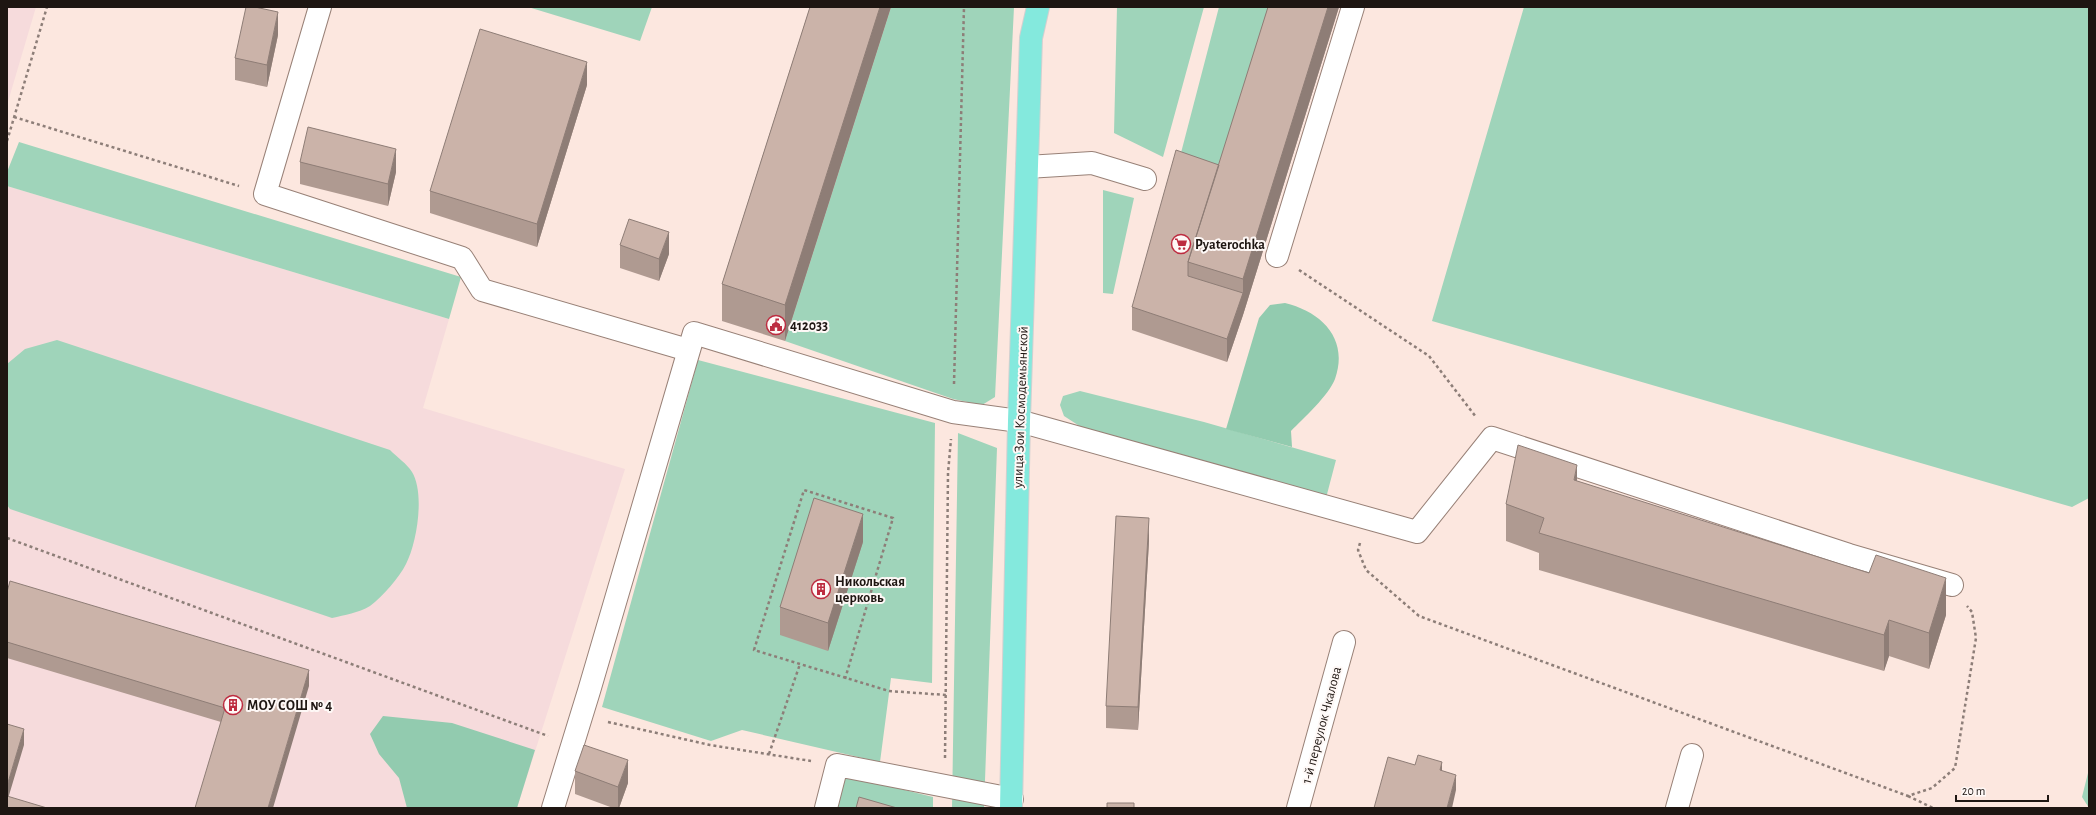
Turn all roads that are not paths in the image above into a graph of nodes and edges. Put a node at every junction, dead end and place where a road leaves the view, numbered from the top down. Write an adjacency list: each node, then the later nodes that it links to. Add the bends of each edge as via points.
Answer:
1 (320, 7): 7 (street, via 265,194 462,258 482,290)
2 (1038, 7): 4 (main road, улица Зои Космодемьянской, via 1031,38)
3 (1353, 7): 6 (street)
4 (1027, 167): 5 (street, via 1092,163); 8 (main road, улица Зои Космодемьянской)
5 (1145, 179)
6 (1277, 256)
7 (688, 350): 8 (street, via 694,333 953,412); 13 (street)
8 (1019, 421): 9 (street, via 1417,532 1492,438 1849,555); 12 (main road, улица Зои Космодемьянской)
9 (1952, 585)
10 (1344, 642): 15 (street, 1-й переулок Чкалова)
11 (1692, 755): 16 (street)
12 (1012, 804): 14 (street, via 837,765)
13 (553, 808)
14 (826, 808)
15 (1298, 808)
16 (1677, 808)

